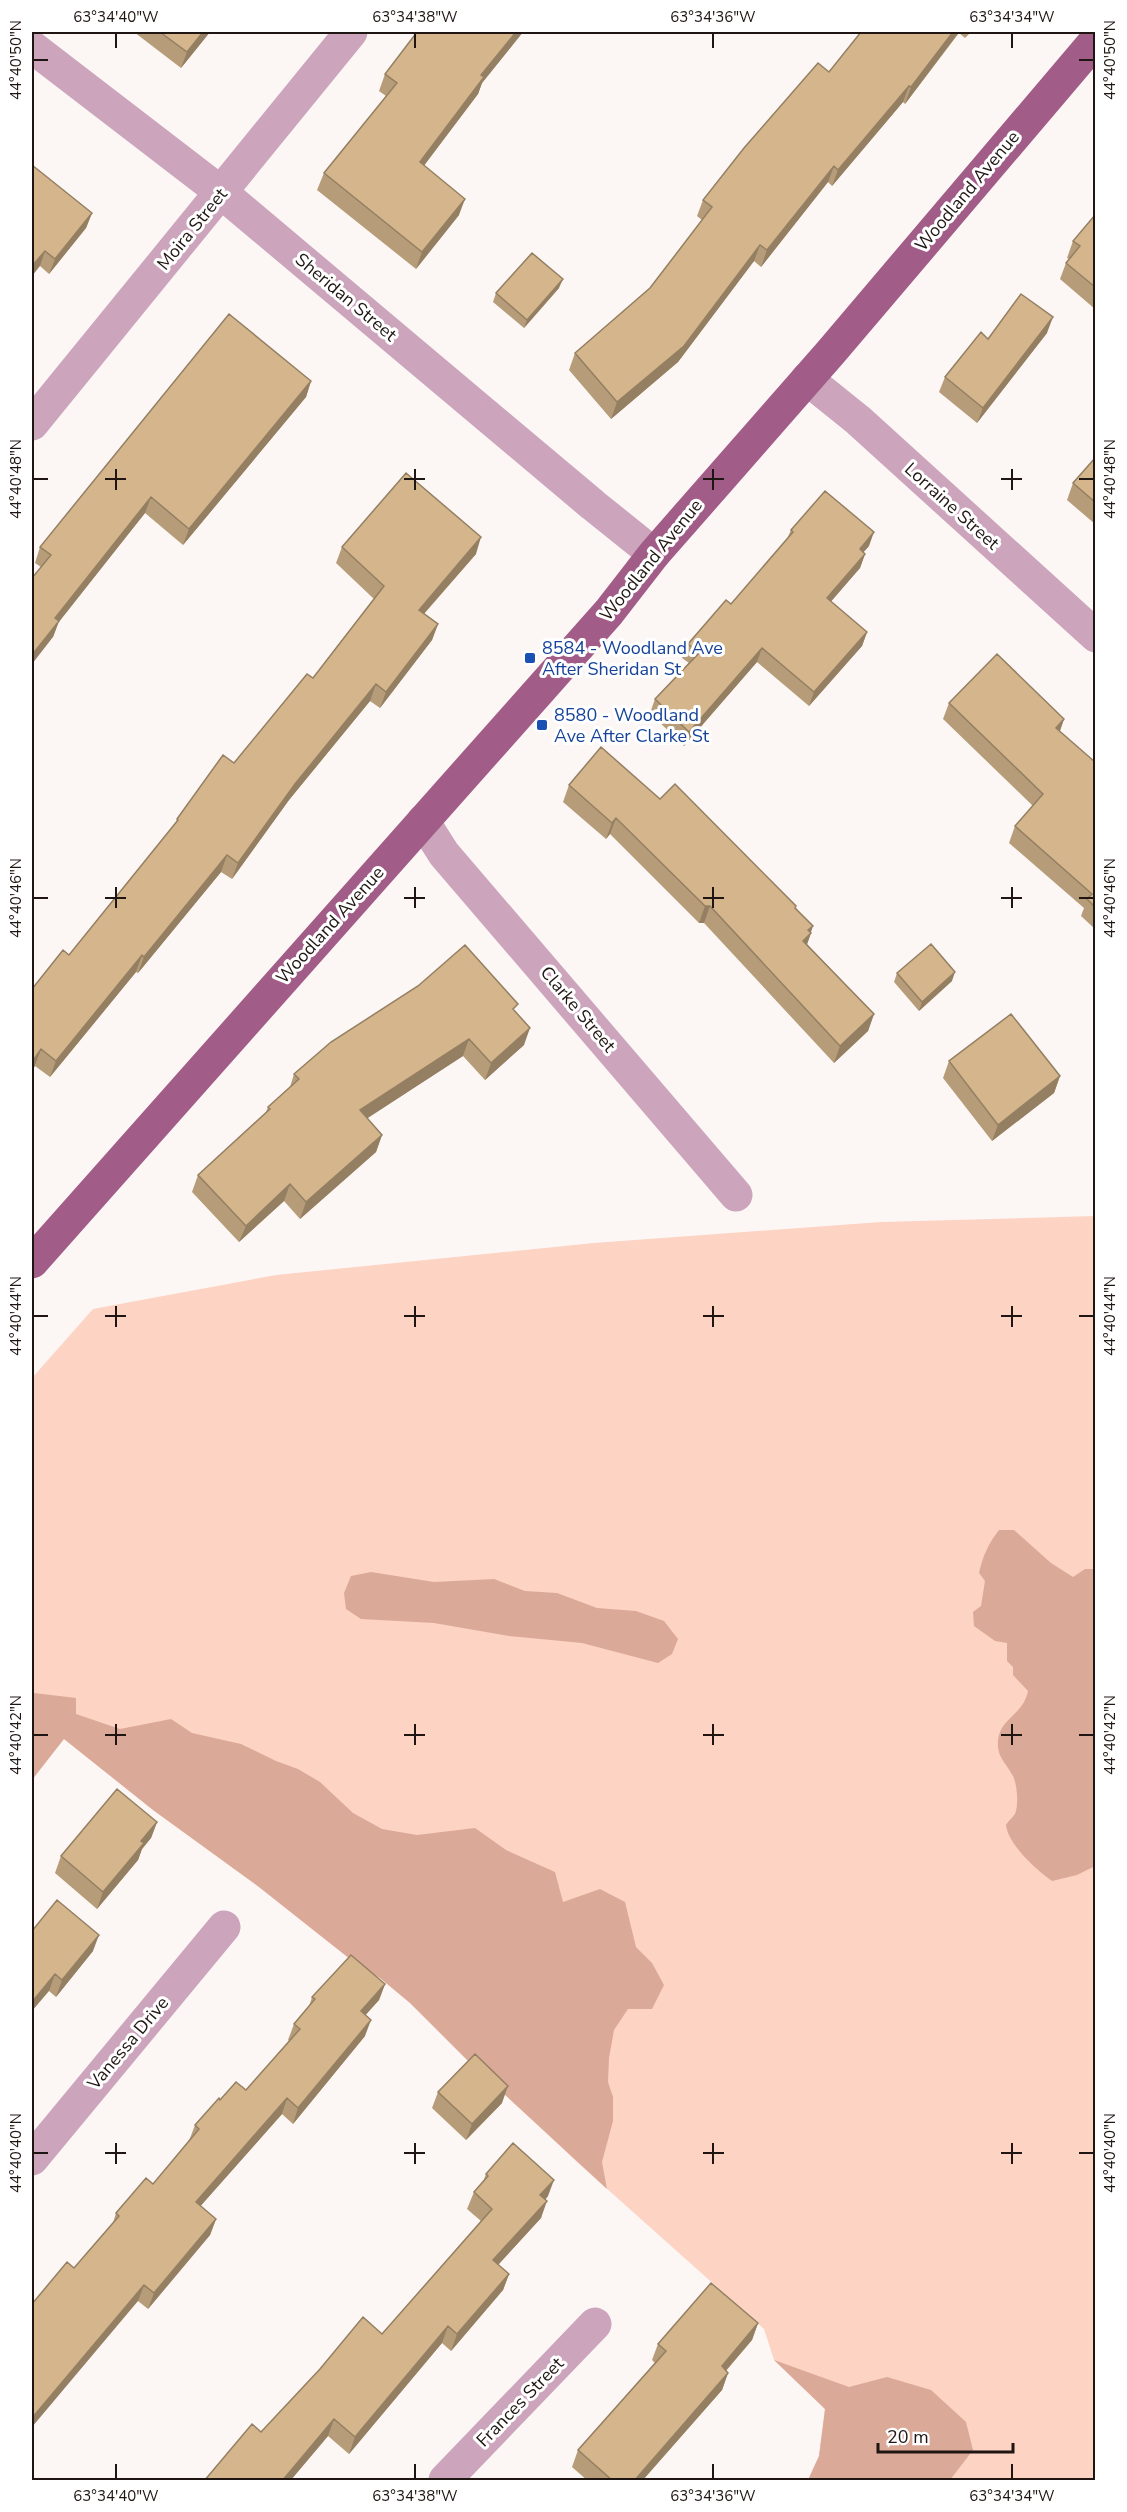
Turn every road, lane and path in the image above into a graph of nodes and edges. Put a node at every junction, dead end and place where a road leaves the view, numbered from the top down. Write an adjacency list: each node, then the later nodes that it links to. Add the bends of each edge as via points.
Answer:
1 (351, 32): 4 (street, Moira Street)
2 (1095, 40): 5 (main road, Woodland Avenue)
3 (32, 47): 4 (street, Sheridan Street)
4 (222, 193): 6 (street, Moira Street); 7 (street, Sheridan Street)
5 (807, 379): 7 (main road, Woodland Avenue); 8 (street, Lorraine Street, via 858,420)
6 (32, 424)
7 (654, 554): 9 (main road, Woodland Avenue, via 609,612)
8 (1095, 636)
9 (423, 821): 10 (street, Clarke Street, via 444,854); 11 (main road, Woodland Avenue)
10 (736, 1195)
11 (32, 1262)
12 (224, 1927): 13 (street, Vanessa Drive)
13 (32, 2159)
14 (595, 2324): 15 (street, Frances Street)
15 (445, 2481)

